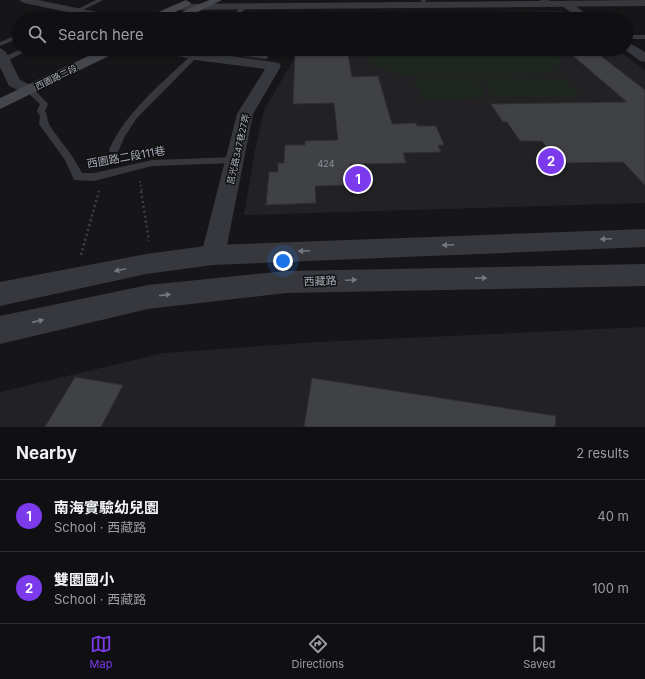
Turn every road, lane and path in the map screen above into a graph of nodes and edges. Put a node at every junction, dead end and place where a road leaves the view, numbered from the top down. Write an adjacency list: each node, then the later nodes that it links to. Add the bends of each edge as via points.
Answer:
1 (24, 0): 7 (street)
2 (100, 0): 12 (lane)
3 (545, 0): 4 (street); 6 (street)
4 (591, 0)
5 (215, 1): 6 (street); 8 (main road)
6 (423, 1)
7 (45, 2): 12 (street)
8 (196, 3): 11 (street); 14 (main road); 15 (main road)
9 (645, 3): 10 (street)
10 (566, 4): 11 (street); 17 (street)
11 (244, 8): 16 (lane)
12 (77, 11): 13 (street)
13 (80, 12)
14 (166, 12)
15 (184, 12)
16 (240, 12)
17 (578, 12)
18 (633, 37): 19 (lane)
19 (645, 37)
20 (12, 39): 21 (lane)
21 (0, 44)
22 (633, 50): 29 (street)
23 (12, 53): 24 (lane)
24 (2, 55): 30 (street)
25 (71, 56): 30 (main road, 西園路二段)
26 (99, 56): 32 (main road, 西園路二段)
27 (195, 56): 34 (lane, via 134,116)
28 (220, 56): 35 (street, 莒光路347巷27弄, via 274,66 244,114)
29 (645, 58)
30 (14, 83): 31 (main road, 西園路二段); 32 (street)
31 (0, 89)
32 (30, 90): 33 (main road, 西園路二段); 37 (lane, 西園路二段111巷, via 44,104 41,111 44,124 70,159 78,177)
33 (0, 104)
34 (114, 150)
35 (235, 160): 36 (lane, 西園路二段111巷, via 176,161); 39 (street, 莒光路347巷27弄)
36 (138, 165): 37 (lane, 西園路二段111巷); 40 (path)
37 (104, 174): 42 (path)
38 (645, 238): 39 (street, one-way to 39)
39 (213, 255): 40 (street)
40 (152, 263): 42 (street, one-way to 42)
41 (645, 276): 44 (street, 西藏路, one-way to 41, via 148,297 286,282)
42 (75, 279): 43 (street)
43 (0, 294)
44 (0, 330)

